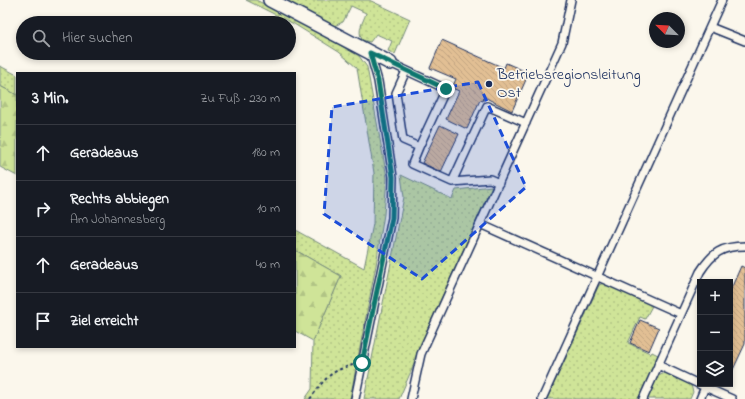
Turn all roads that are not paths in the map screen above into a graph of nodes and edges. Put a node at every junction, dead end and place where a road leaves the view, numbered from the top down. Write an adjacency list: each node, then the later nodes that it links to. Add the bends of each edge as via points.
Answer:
1 (270, 0): 6 (street)
2 (571, 0): 9 (lane, via 562,43)
3 (722, 0): 4 (lane)
4 (710, 27): 5 (lane); 15 (lane)
5 (745, 41)
6 (370, 53): 7 (street); 20 (lane, via 378,81 393,177 392,218)
7 (390, 63): 8 (lane)
8 (406, 71): 10 (lane, via 396,93 403,140); 10 (lane, via 446,89)
9 (526, 123): 11 (lane, via 487,106); 12 (lane)
10 (420, 147): 11 (lane, via 412,164)
11 (452, 182): 12 (lane, via 490,179)
12 (499, 183): 13 (lane)
13 (480, 224): 15 (lane); 21 (lane, via 421,354)
14 (745, 246): 16 (lane, via 723,249 709,258)
15 (598, 276): 16 (lane); 22 (lane)
16 (681, 314): 17 (lane)
17 (658, 365): 18 (lane); 23 (lane)
18 (697, 383)
19 (705, 387): 24 (lane); 25 (lane)
20 (355, 399)
21 (412, 399)
22 (542, 399)
23 (643, 399)
24 (700, 399)
25 (732, 399)

